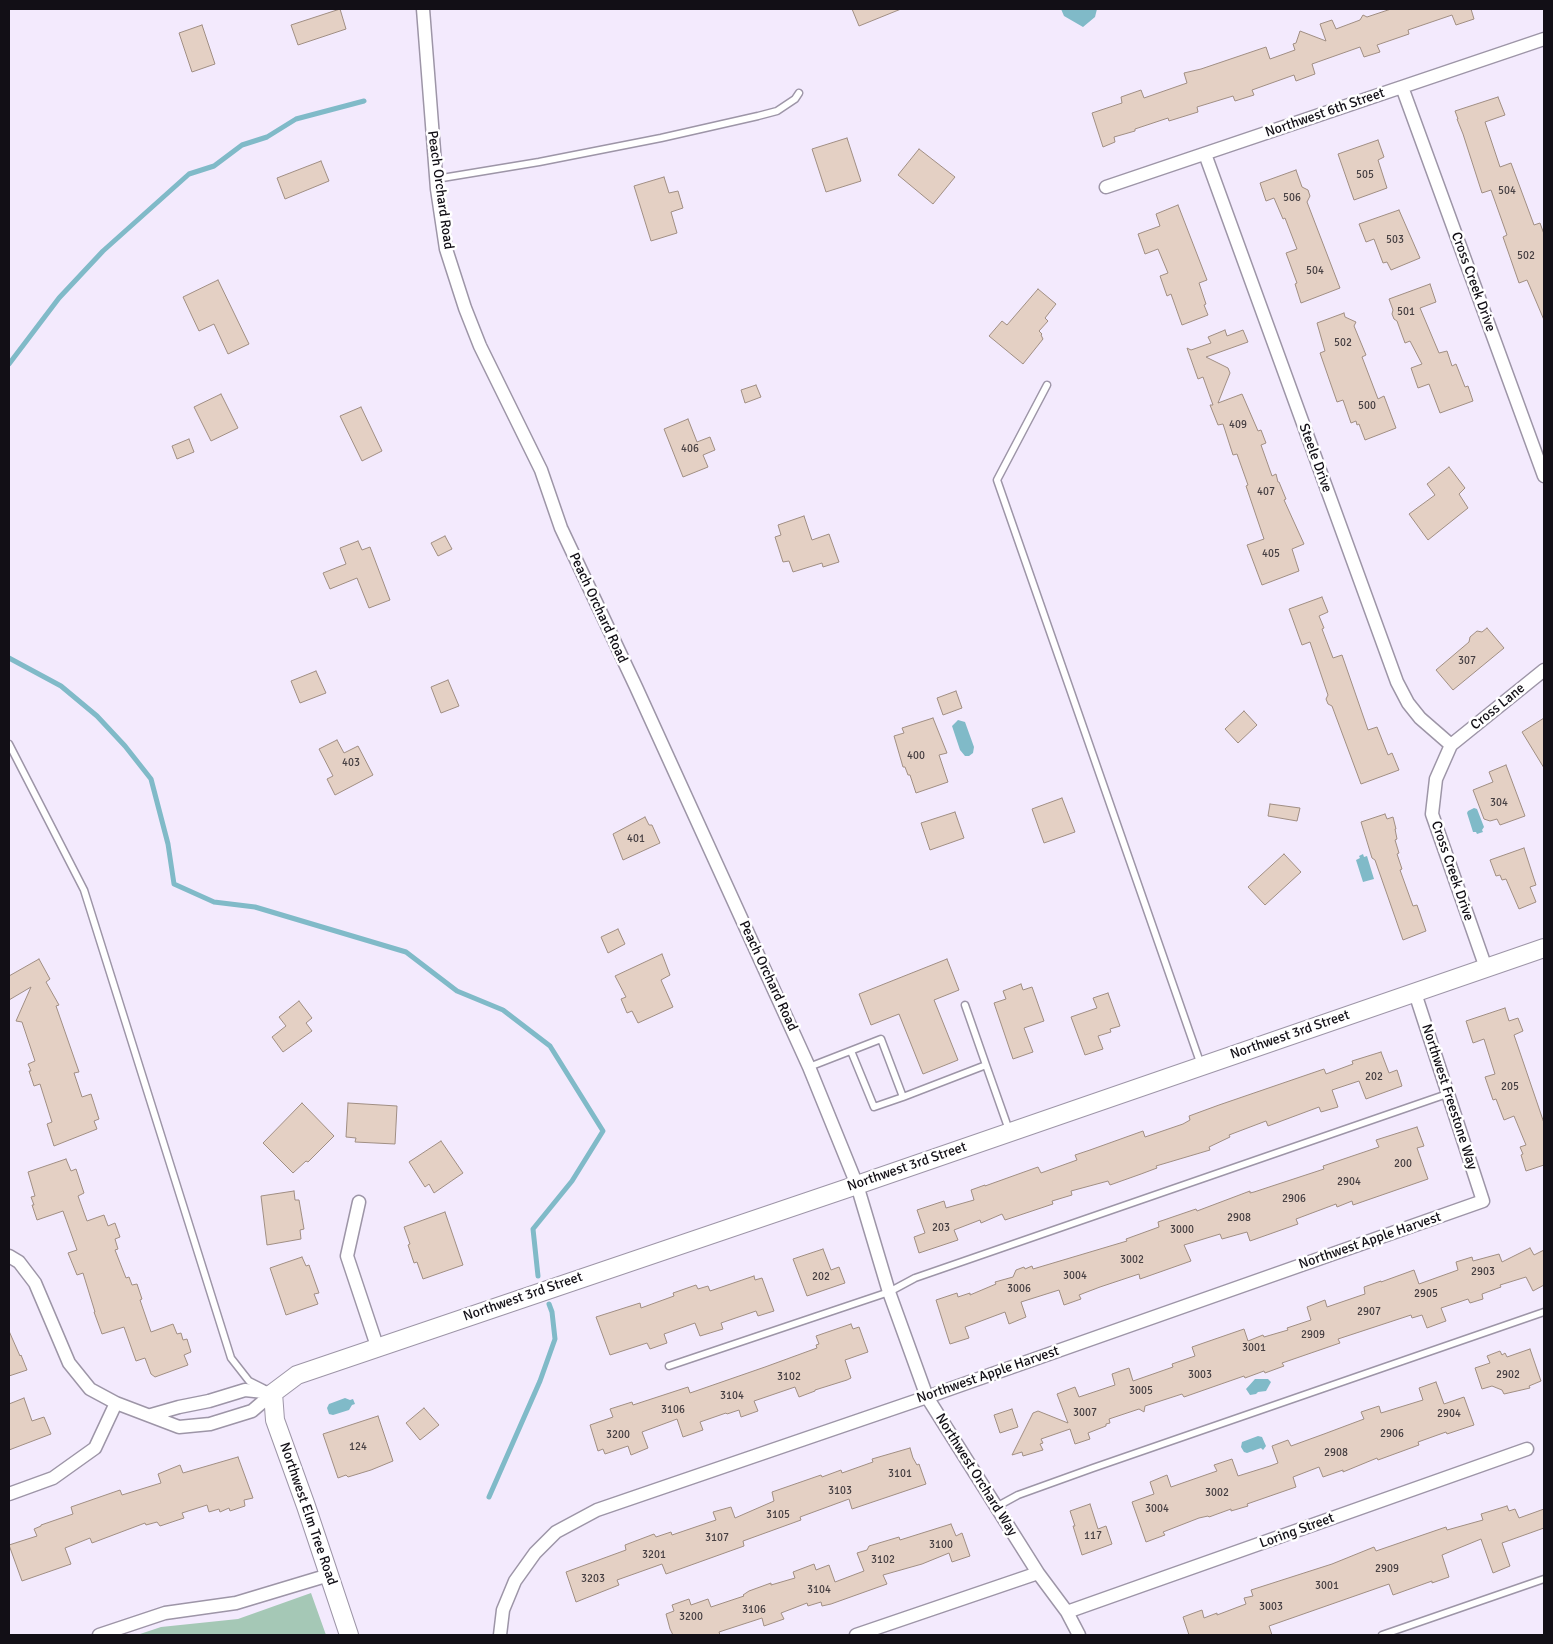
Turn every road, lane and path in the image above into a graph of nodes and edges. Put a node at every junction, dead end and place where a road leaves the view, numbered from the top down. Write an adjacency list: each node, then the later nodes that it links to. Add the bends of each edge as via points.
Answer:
1 (423, 9): 6 (street, Peach Orchard Road)
2 (1544, 39): 3 (street, Northwest 6th Street)
3 (1402, 87): 5 (street, Northwest 6th Street); 9 (street, Cross Creek Drive)
4 (799, 93): 6 (lane, via 777,111 758,116 586,153)
5 (1205, 154): 7 (street, Northwest 6th Street); 12 (street, Steele Drive, via 1397,682 1408,703)
6 (436, 179): 20 (street, Peach Orchard Road, via 446,248 480,346 541,470 561,528)
7 (1106, 187)
8 (1047, 385): 19 (lane, via 997,480)
9 (1544, 476)
10 (1544, 670): 12 (street, Cross Lane)
11 (9, 744): 32 (lane, via 84,890 231,1358 249,1381)
12 (1451, 745): 14 (street, Cross Creek Drive, via 1436,779 1432,814)
13 (1544, 948): 14 (street, Northwest 3rd Street)
14 (1486, 968): 15 (street, Northwest 3rd Street)
15 (1415, 993): 19 (street, Northwest 3rd Street); 21 (street, Northwest Freestone Way)
16 (965, 1005): 18 (lane)
17 (851, 1051): 20 (lane); 22 (lane, via 874,1107); 22 (lane, via 881,1039)
18 (986, 1065): 22 (lane); 23 (lane)
19 (1201, 1065): 23 (street, Northwest 3rd Street)
20 (809, 1067): 24 (street, Peach Orchard Road)
21 (1447, 1094): 25 (street, Northwest Freestone Way); 28 (lane, via 915,1278)
22 (903, 1097)
23 (1010, 1132): 24 (street, Northwest 3rd Street)
24 (856, 1185): 28 (street, Northwest Orchard Way); 30 (street, Northwest 3rd Street)
25 (1483, 1201): 33 (street, Northwest Apple Harvest)
26 (359, 1202): 30 (street, via 347,1256)
27 (9, 1256): 34 (street, via 19,1262 35,1283 69,1363 90,1389)
28 (889, 1292): 31 (lane); 33 (street, Northwest Orchard Way)
29 (1544, 1312): 38 (lane, via 1093,1468 1018,1495)
30 (377, 1346): 32 (street, Northwest 3rd Street, via 297,1375)
31 (669, 1366)
32 (273, 1392): 35 (street, via 245,1390); 35 (street, via 252,1411 210,1424 179,1427); 40 (street, Northwest Elm Tree Road, via 275,1420)
33 (927, 1397): 38 (street, Northwest Orchard Way); 45 (street, Northwest Apple Harvest, via 597,1510 556,1532 535,1553 515,1581 503,1610)
34 (116, 1403): 35 (street); 37 (street, via 95,1448 54,1478)
35 (151, 1416)
36 (1527, 1449): 42 (street, Loring Street)
37 (9, 1494)
38 (996, 1507): 39 (street, Northwest Orchard Way)
39 (1038, 1573): 42 (street, Northwest Orchard Way); 46 (street)
40 (329, 1575): 43 (street, via 236,1603 165,1613); 44 (street, Northwest Elm Tree Road)
41 (1544, 1579): 48 (lane)
42 (1067, 1612): 47 (street, Northwest Orchard Way)
43 (99, 1635)
44 (349, 1635)
45 (500, 1635)
46 (856, 1635)
47 (1079, 1635)
48 (1382, 1635)

